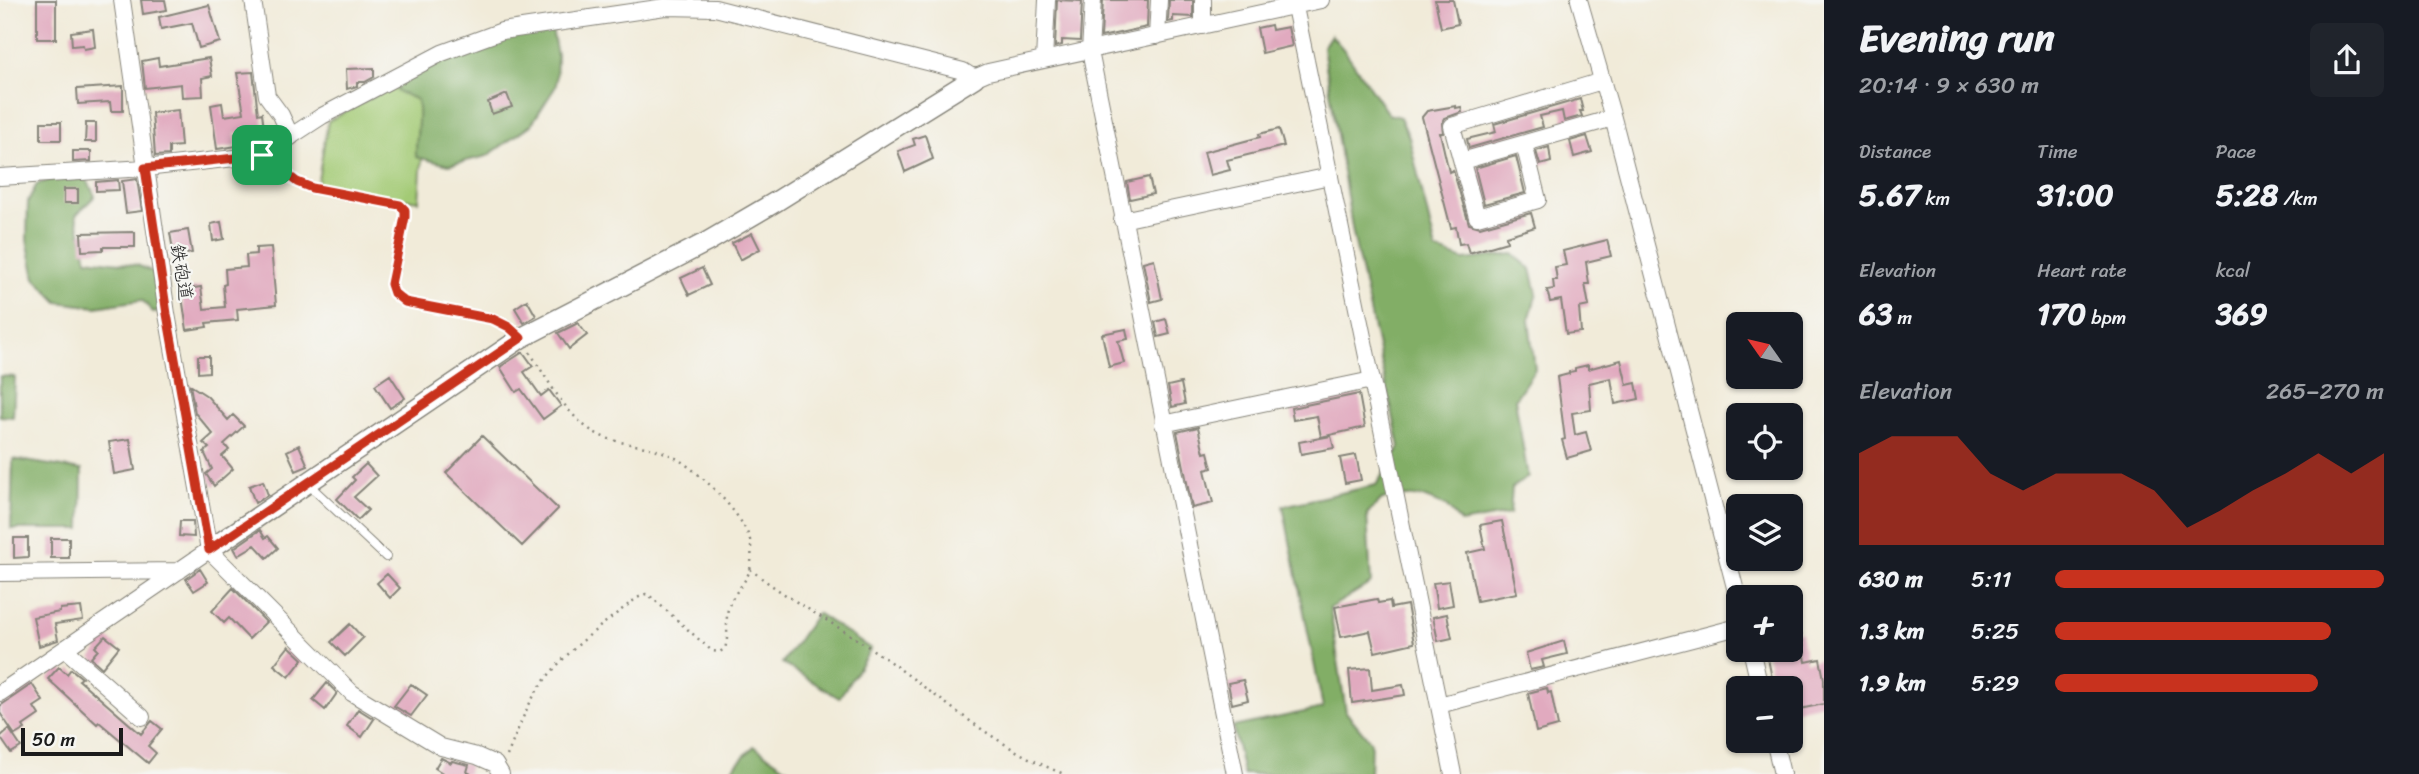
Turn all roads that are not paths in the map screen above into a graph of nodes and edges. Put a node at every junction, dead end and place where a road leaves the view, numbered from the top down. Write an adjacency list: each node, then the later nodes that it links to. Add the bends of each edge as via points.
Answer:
1 (122, 0): 20 (street, 鉄砲道)
2 (253, 0): 17 (street, via 267,96)
3 (1047, 0): 13 (street)
4 (1093, 0): 12 (street)
5 (1159, 0): 11 (street)
6 (1203, 0): 10 (street)
7 (1321, 0): 9 (street)
8 (1580, 0): 15 (street)
9 (1296, 7): 10 (street); 21 (street)
10 (1203, 26): 11 (street)
11 (1157, 36): 12 (street)
12 (1090, 51): 13 (street); 23 (street)
13 (1044, 60): 14 (street)
14 (974, 78): 17 (street, via 963,71 715,8 678,5 502,31 442,53); 26 (street, via 741,222 521,338)
15 (1602, 81): 16 (street); 19 (street, via 1452,126)
16 (1613, 118): 18 (street); 31 (street)
17 (291, 137): 20 (street, via 262,155)
18 (1524, 144): 19 (street); 19 (street, via 1538,200 1477,217)
19 (1462, 161)
20 (145, 168): 22 (street); 27 (street, 鉄砲道)
21 (1330, 176): 23 (street); 24 (street)
22 (0, 177)
23 (1122, 220): 25 (street)
24 (1372, 380): 25 (street); 35 (street)
25 (1163, 424): 39 (street)
26 (308, 484): 27 (street); 28 (lane)
27 (209, 550): 29 (street); 38 (street, via 352,693 423,738 495,764)
28 (386, 557)
29 (179, 571): 30 (street); 33 (street)
30 (0, 573)
31 (1735, 585)
32 (1726, 630): 35 (street)
33 (65, 649): 34 (street); 36 (street)
34 (0, 693)
35 (1438, 705): 40 (street)
36 (142, 717)
37 (1777, 753): 41 (street)
38 (501, 773)
39 (1235, 774)
40 (1453, 774)
41 (1782, 774)

